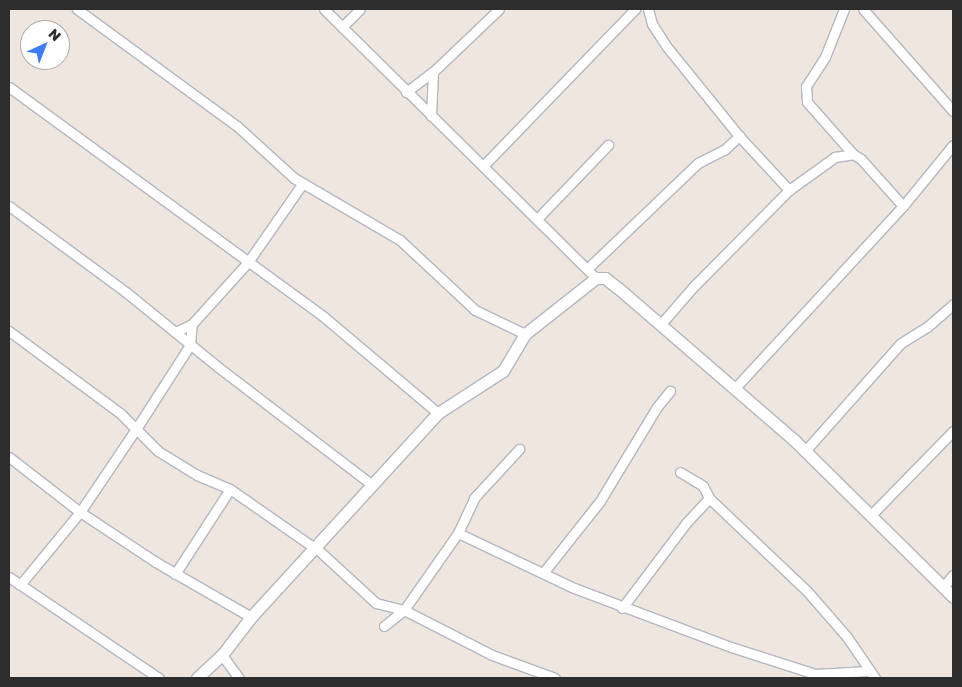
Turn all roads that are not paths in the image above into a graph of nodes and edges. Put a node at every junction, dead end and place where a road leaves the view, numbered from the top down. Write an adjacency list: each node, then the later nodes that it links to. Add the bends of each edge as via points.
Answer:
1 (77, 9): 20 (street, via 237,126 279,167)
2 (324, 9): 9 (street)
3 (360, 9): 9 (street)
4 (499, 9): 10 (street)
5 (636, 9): 19 (street)
6 (648, 9): 15 (street, via 658,35)
7 (844, 9): 18 (street, via 825,57 806,86 807,102)
8 (863, 9): 13 (street)
9 (342, 26): 12 (street)
10 (433, 72): 12 (street); 14 (street)
11 (9, 87): 25 (street)
12 (406, 92): 14 (street)
13 (953, 111)
14 (431, 116): 19 (street)
15 (739, 136): 21 (street); 26 (street, via 724,150 698,164)
16 (608, 145): 24 (street)
17 (953, 145): 23 (street)
18 (853, 154): 21 (street, via 835,157); 23 (street)
19 (483, 166): 24 (street)
20 (303, 183): 25 (street); 33 (street, via 400,240 475,310)
21 (789, 190): 30 (street, via 694,286)
22 (9, 206): 32 (street)
23 (904, 206): 35 (street)
24 (537, 219): 26 (street)
25 (248, 262): 29 (street); 37 (street, via 324,317)
26 (587, 269): 27 (street)
27 (596, 278): 30 (street, via 612,283); 33 (street)
28 (953, 304): 41 (street, via 927,327 901,343)
29 (192, 324): 32 (street); 34 (street)
30 (660, 326): 35 (street)
31 (9, 331): 38 (street, via 84,385)
32 (175, 332): 34 (street)
33 (524, 334): 37 (street, via 502,372)
34 (190, 345): 38 (street); 44 (street)
35 (734, 388): 41 (street)
36 (670, 392): 51 (street, via 657,407 600,501)
37 (438, 413): 44 (street)
38 (136, 429): 45 (street, via 158,450 197,475); 47 (street)
39 (953, 431): 48 (street)
40 (518, 449): 49 (street, via 474,498)
41 (805, 451): 48 (street)
42 (9, 457): 47 (street)
43 (680, 472): 46 (street, via 703,486)
44 (372, 484): 50 (street)
45 (230, 489): 50 (street); 52 (street)
46 (709, 498): 58 (street, via 686,523); 63 (street, via 807,591 847,637)
47 (80, 512): 52 (street); 55 (street)
48 (870, 516): 56 (street)
49 (458, 533): 51 (street); 59 (street)
50 (314, 547): 59 (street, via 376,603); 60 (street)
51 (543, 573): 58 (street)
52 (175, 574): 60 (street)
53 (953, 575): 56 (street)
54 (9, 578): 55 (street)
55 (20, 585): 64 (street)
56 (943, 587): 57 (street)
57 (953, 597)
58 (622, 608): 63 (street, via 815,674)
59 (404, 610): 61 (street); 67 (street, via 492,655)
60 (251, 617): 62 (street)
61 (384, 626)
62 (222, 656): 65 (street); 66 (street)
63 (868, 671): 68 (street)
64 (159, 678)
65 (198, 678)
66 (239, 678)
67 (554, 678)
68 (875, 678)

